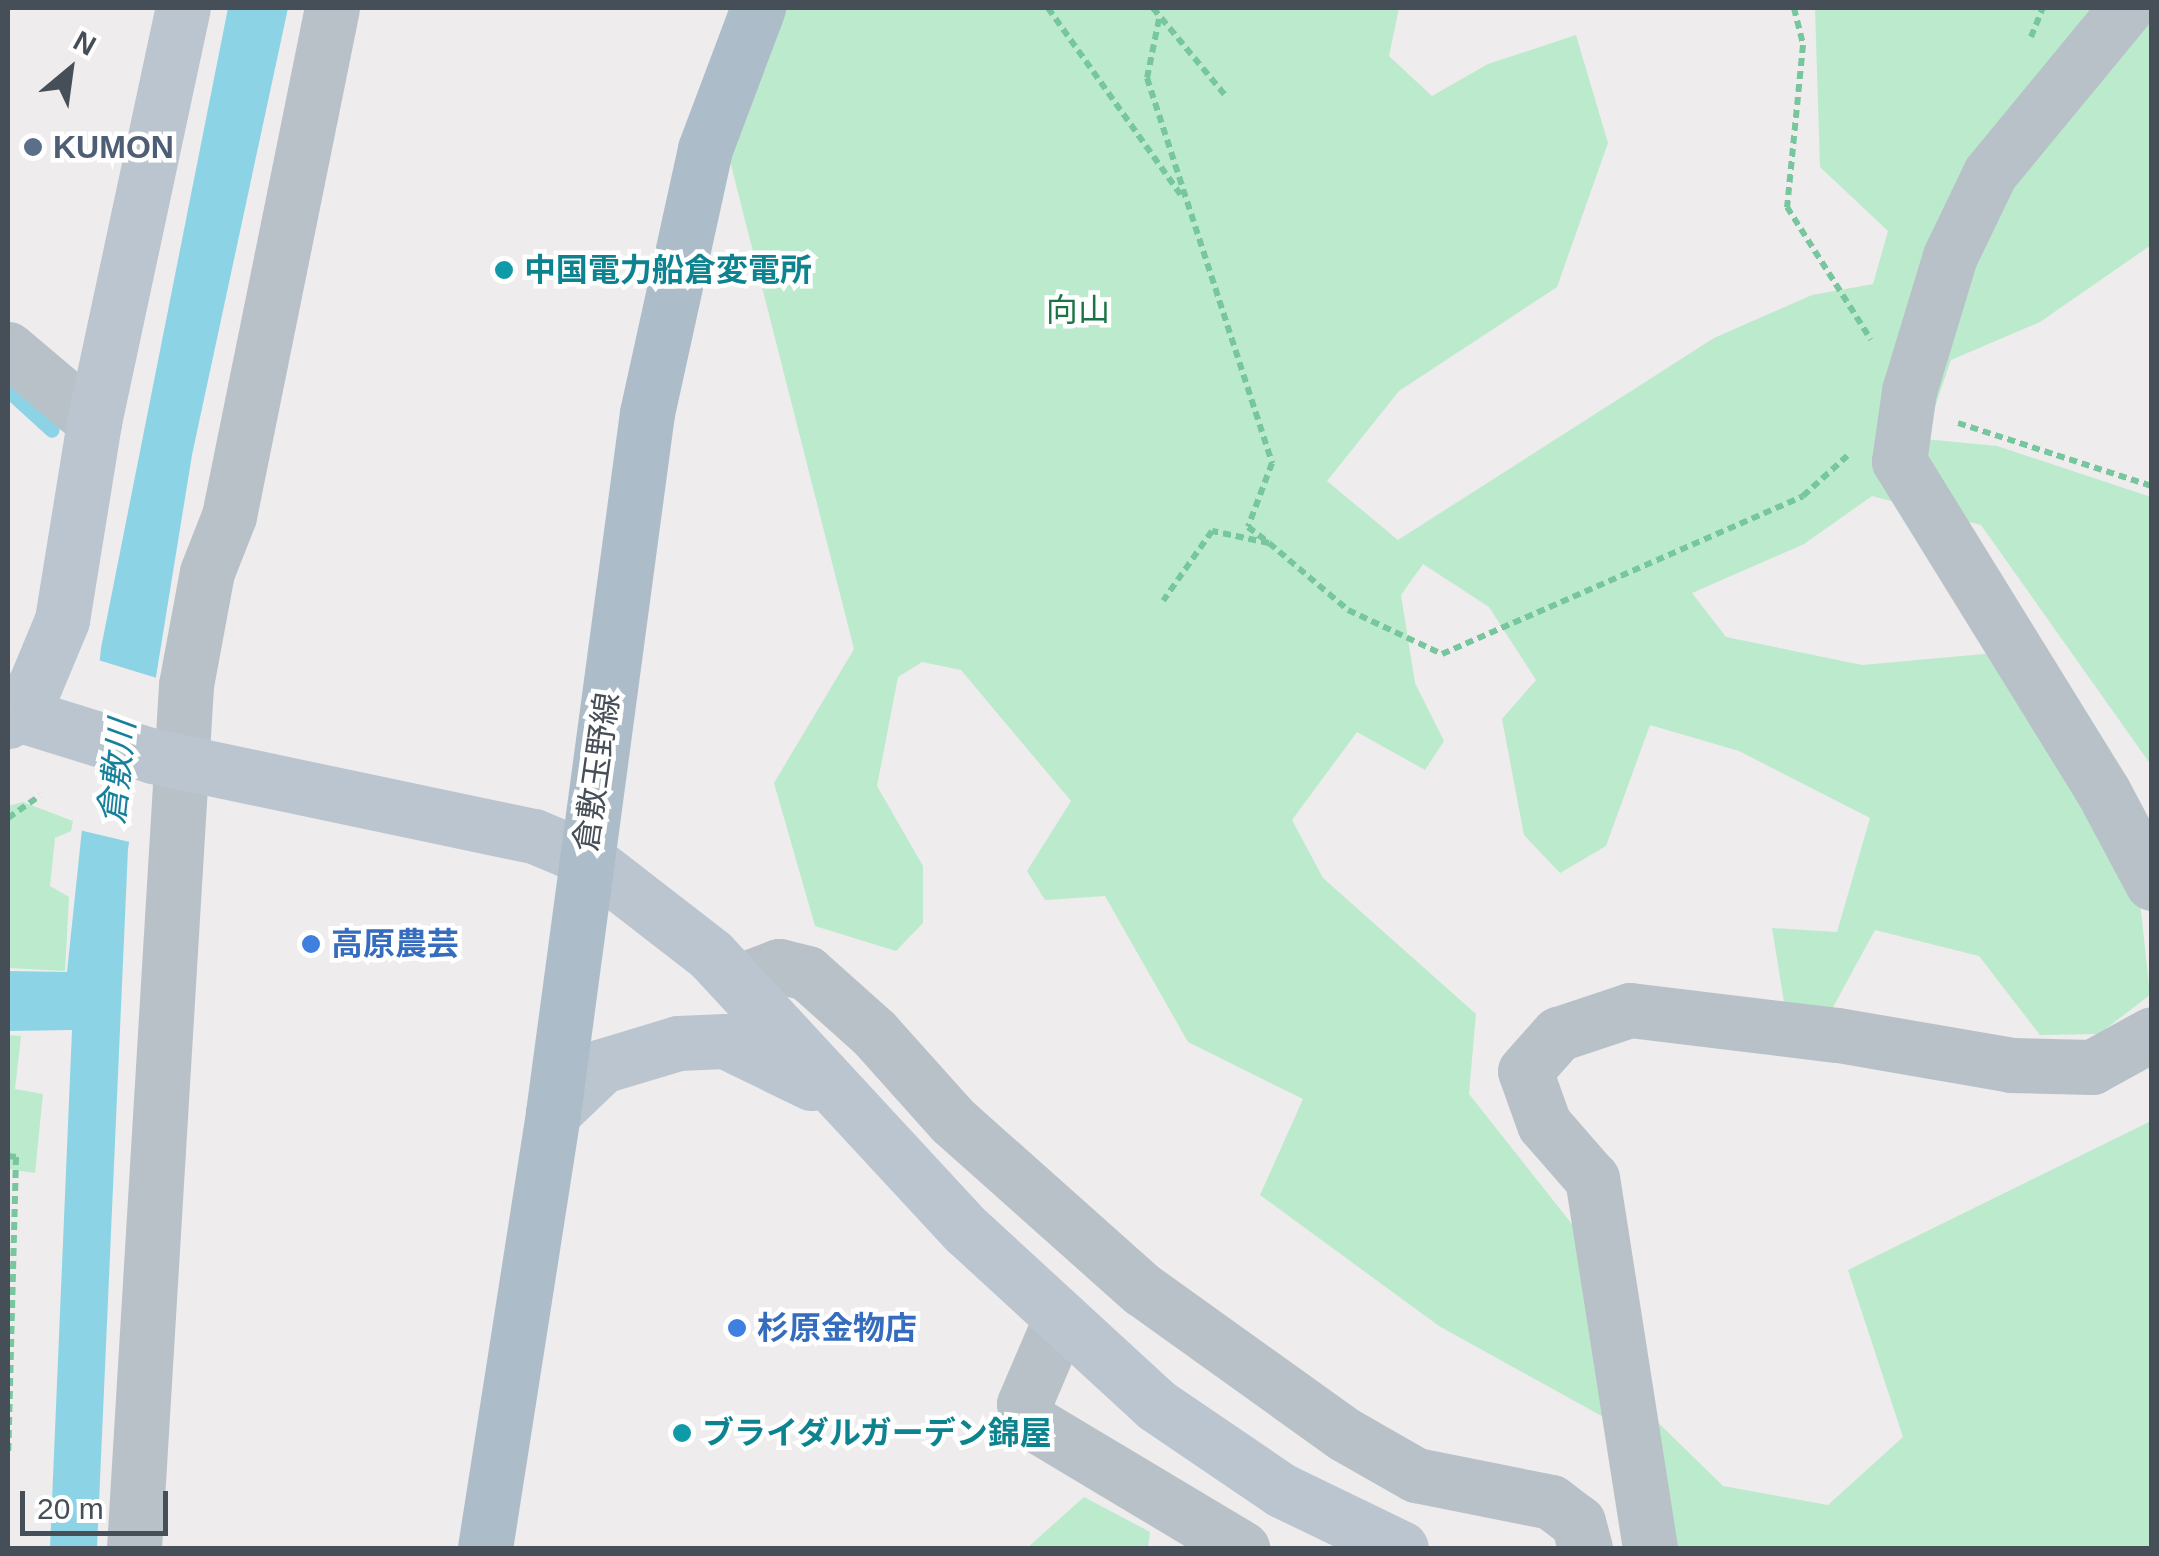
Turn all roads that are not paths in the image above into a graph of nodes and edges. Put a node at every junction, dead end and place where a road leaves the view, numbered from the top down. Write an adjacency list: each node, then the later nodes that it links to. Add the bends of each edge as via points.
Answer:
1 (183, 8): 6 (street)
2 (332, 8): 8 (street, via 229,516 194,622)
3 (758, 8): 9 (main road, 倉敷玉野線, via 705,149 647,413)
4 (2126, 8): 10 (street, via 1990,173 1950,256 1909,391 1899,461 2104,793)
5 (8, 349): 6 (street)
6 (94, 422): 7 (street, via 62,620 53,650)
7 (10, 715): 8 (street)
8 (165, 759): 9 (street, via 534,836); 16 (street, via 170,1026)
9 (586, 858): 11 (street, via 638,893); 14 (main road, 倉敷玉野線)
10 (2152, 883)
11 (737, 982): 13 (street); 20 (street, via 779,966 807,973 874,1033 952,1121 1143,1290 1344,1434 1416,1476 1551,1502 1578,1522)
12 (2152, 1034): 21 (street, via 2092,1067 2011,1065 1630,1010 1558,1034 1525,1071 1544,1124 1592,1179)
13 (852, 1108): 14 (street, via 778,1062 724,1042 638,1050 602,1066); 15 (street)
14 (553, 1113): 17 (main road, 倉敷玉野線)
15 (1059, 1322): 18 (street, via 1024,1404 1033,1423); 19 (street, via 1156,1405 1281,1490)
16 (134, 1548)
17 (485, 1548)
18 (1242, 1548)
19 (1400, 1548)
20 (1585, 1548)
21 (1650, 1548)

